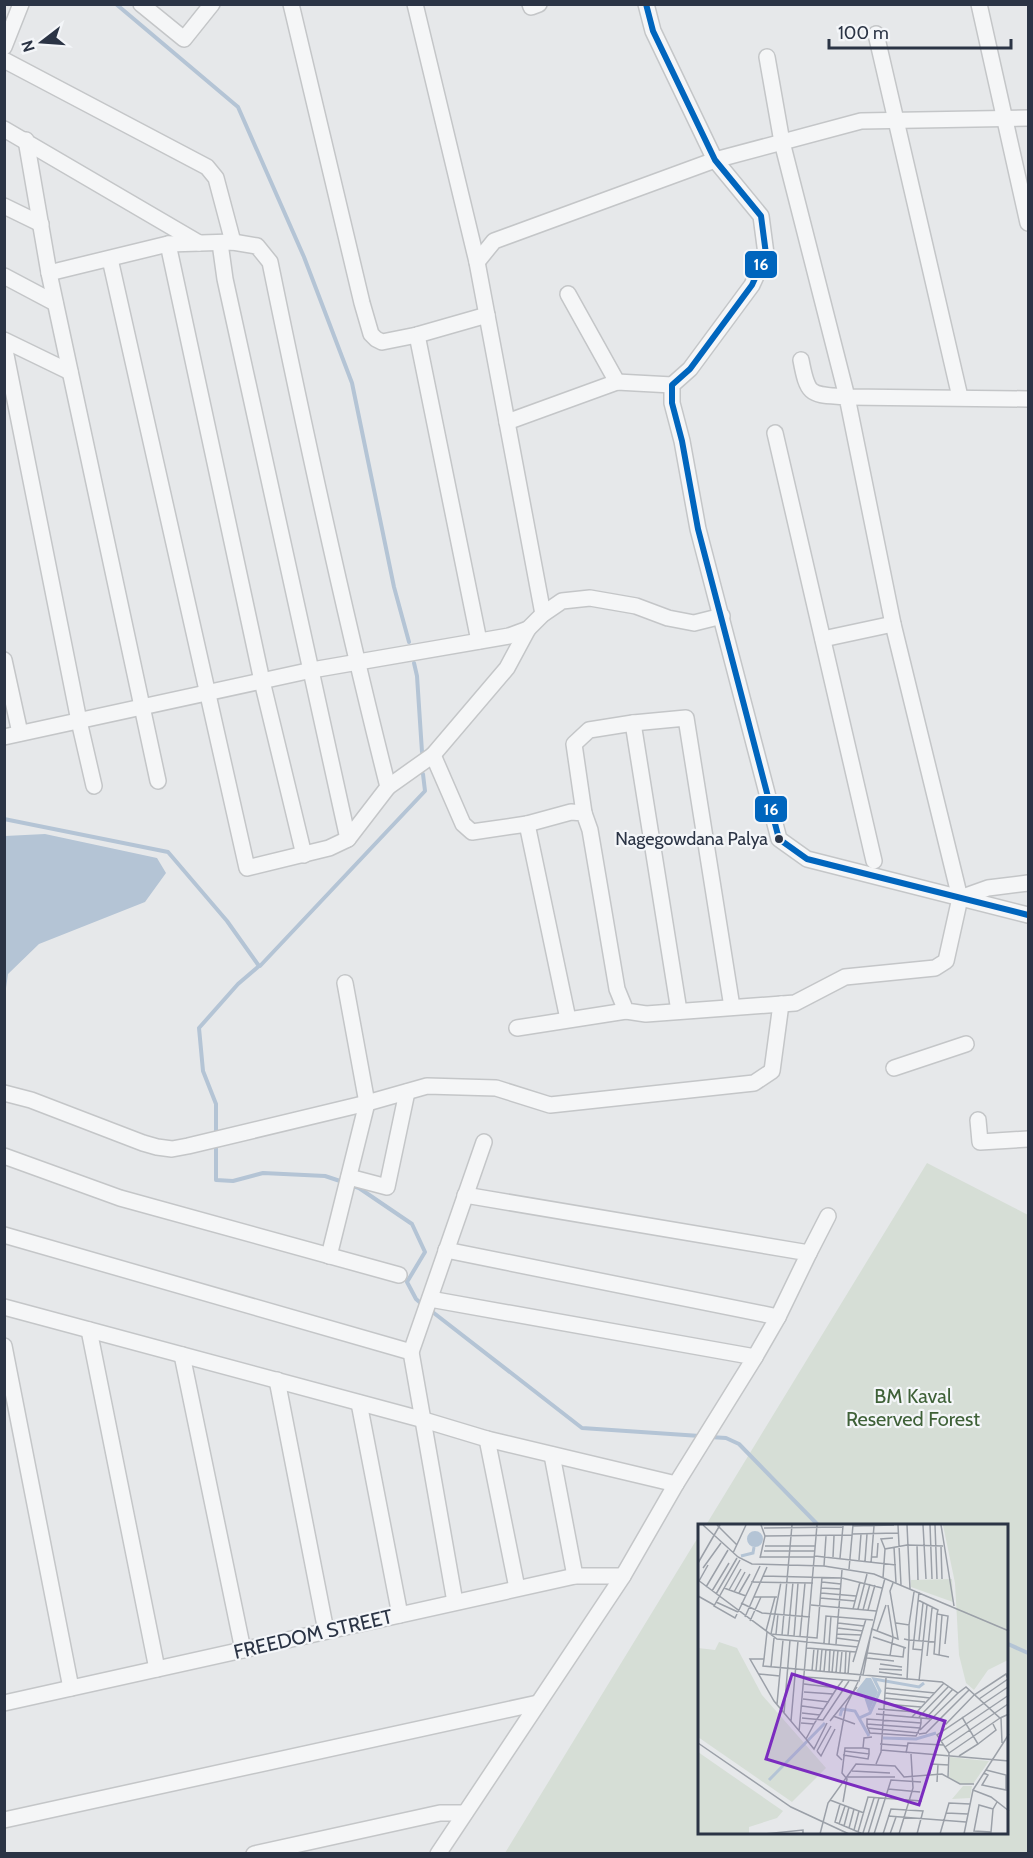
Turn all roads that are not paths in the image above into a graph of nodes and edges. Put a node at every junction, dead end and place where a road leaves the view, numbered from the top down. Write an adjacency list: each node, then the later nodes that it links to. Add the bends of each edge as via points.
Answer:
1 (21, 4): 11 (street)
2 (141, 4): 3 (street, via 184,39)
3 (212, 4)
4 (291, 4): 34 (street, via 371,334 382,342)
5 (415, 4): 28 (street)
6 (530, 4): 7 (street)
7 (539, 4)
8 (646, 4): 20 (street, via 653,31)
9 (979, 4): 14 (street)
10 (876, 34): 16 (street)
11 (4, 47)
12 (767, 57): 19 (street)
13 (4, 60): 25 (street, via 207,167 216,178)
14 (1004, 118): 15 (street); 16 (street); 22 (street)
15 (1029, 118)
16 (895, 120): 19 (street, via 861,121); 42 (street)
17 (4, 129): 18 (street)
18 (26, 140): 23 (street); 24 (street)
19 (782, 142): 20 (street); 41 (street)
20 (716, 160): 28 (street, via 494,241); 40 (street, via 761,216 766,254 752,285 690,369)
21 (4, 206): 23 (street)
22 (1029, 223)
23 (41, 224): 29 (street)
24 (199, 243): 25 (street); 26 (street)
25 (226, 243): 53 (street, via 258,246 270,262); 54 (street, via 225,279)
26 (168, 244): 27 (street); 55 (street)
27 (110, 259): 29 (street); 56 (street)
28 (477, 261): 33 (street)
29 (49, 273): 32 (street)
30 (4, 276): 32 (street)
31 (568, 294): 39 (street)
32 (55, 303): 38 (street)
33 (487, 315): 34 (street); 44 (street)
34 (417, 335): 51 (street)
35 (4, 340): 38 (street)
36 (4, 345): 58 (street)
37 (801, 360): 41 (street, via 809,389 816,394)
38 (70, 372): 57 (street)
39 (617, 382): 40 (street); 44 (street)
40 (672, 385): 47 (street, via 672,403 698,529)
41 (847, 397): 42 (street); 48 (street)
42 (960, 397): 43 (street)
43 (1029, 399)
44 (507, 422): 46 (street)
45 (775, 433): 50 (street)
46 (543, 614): 47 (street, via 562,601 590,598 694,623); 49 (street)
47 (722, 616): 71 (street, via 779,839 807,859)
48 (894, 624): 50 (street); 71 (street)
49 (528, 629): 51 (street); 61 (street, via 507,668)
50 (823, 639): 69 (street)
51 (479, 641): 53 (street)
52 (4, 660): 60 (street)
53 (357, 662): 54 (street); 64 (street)
54 (312, 670): 55 (street); 67 (street)
55 (262, 681): 56 (street); 68 (street)
56 (207, 693): 57 (street); 68 (street, via 247,868)
57 (141, 707): 58 (street); 62 (street)
58 (79, 721): 60 (street); 63 (street)
59 (633, 723): 65 (street, via 589,730 574,744); 75 (street, via 686,718); 77 (street)
60 (12, 735)
61 (433, 755): 64 (street); 66 (street, via 463,824 472,832)
62 (158, 781)
63 (94, 786)
64 (388, 787): 67 (street)
65 (584, 813): 66 (street, via 571,812); 76 (street, via 617,989)
66 (527, 824): 78 (street)
67 (348, 839): 68 (street)
68 (304, 855)
69 (874, 861)
70 (1029, 884): 71 (street, via 988,888)
71 (960, 898): 72 (street); 74 (street, via 946,961 941,965 894,974 845,977 795,1003)
72 (1029, 915)
73 (345, 983): 84 (street)
74 (781, 1004): 75 (street); 82 (street, via 772,1071 754,1083 550,1105 496,1088 427,1086)
75 (732, 1007): 77 (street)
76 (626, 1011): 77 (street); 78 (street)
77 (679, 1011)
78 (568, 1019): 79 (street)
79 (517, 1028)
80 (966, 1044): 81 (street)
81 (894, 1068)
82 (407, 1092): 84 (street); 89 (street, via 387,1187)
83 (4, 1093): 84 (street, via 143,1143 172,1149)
84 (367, 1103): 89 (street)
85 (978, 1120): 86 (street, via 980,1142)
86 (1029, 1139)
87 (484, 1142): 90 (street)
88 (4, 1156): 95 (street, via 120,1198)
89 (349, 1178): 95 (street)
90 (465, 1195): 93 (street); 94 (street)
91 (828, 1216): 94 (street)
92 (4, 1235): 102 (street)
93 (446, 1250): 97 (street); 99 (street)
94 (809, 1253): 99 (street)
95 (329, 1256): 96 (street)
96 (399, 1275)
97 (430, 1299): 102 (street); 104 (street)
98 (4, 1307): 100 (street)
99 (778, 1317): 104 (street)
100 (89, 1329): 103 (street); 118 (street)
101 (4, 1346): 119 (street)
102 (411, 1352): 107 (street)
103 (182, 1354): 105 (street); 117 (street)
104 (755, 1357): 110 (street)
105 (277, 1380): 106 (street); 116 (street)
106 (359, 1402): 107 (street); 115 (street)
107 (424, 1420): 108 (street); 114 (street)
108 (487, 1439): 109 (street); 113 (street)
109 (552, 1455): 110 (street); 111 (street)
110 (676, 1484): 112 (street)
111 (575, 1576): 112 (street, FREEDOM STREET); 113 (street, FREEDOM STREET)
112 (622, 1576): 121 (street)
113 (517, 1588): 114 (street, FREEDOM STREET)
114 (455, 1602): 115 (street, FREEDOM STREET)
115 (400, 1614): 116 (street, FREEDOM STREET)
116 (326, 1631): 117 (street, FREEDOM STREET)
117 (243, 1650): 118 (street, FREEDOM STREET)
118 (157, 1669): 119 (street, FREEDOM STREET)
119 (71, 1688): 120 (street, FREEDOM STREET)
120 (4, 1703)
121 (538, 1703): 122 (street); 123 (street)
122 (465, 1813): 124 (street, via 440,1813); 125 (street)
123 (4, 1820)
124 (254, 1854)
125 (438, 1854)

